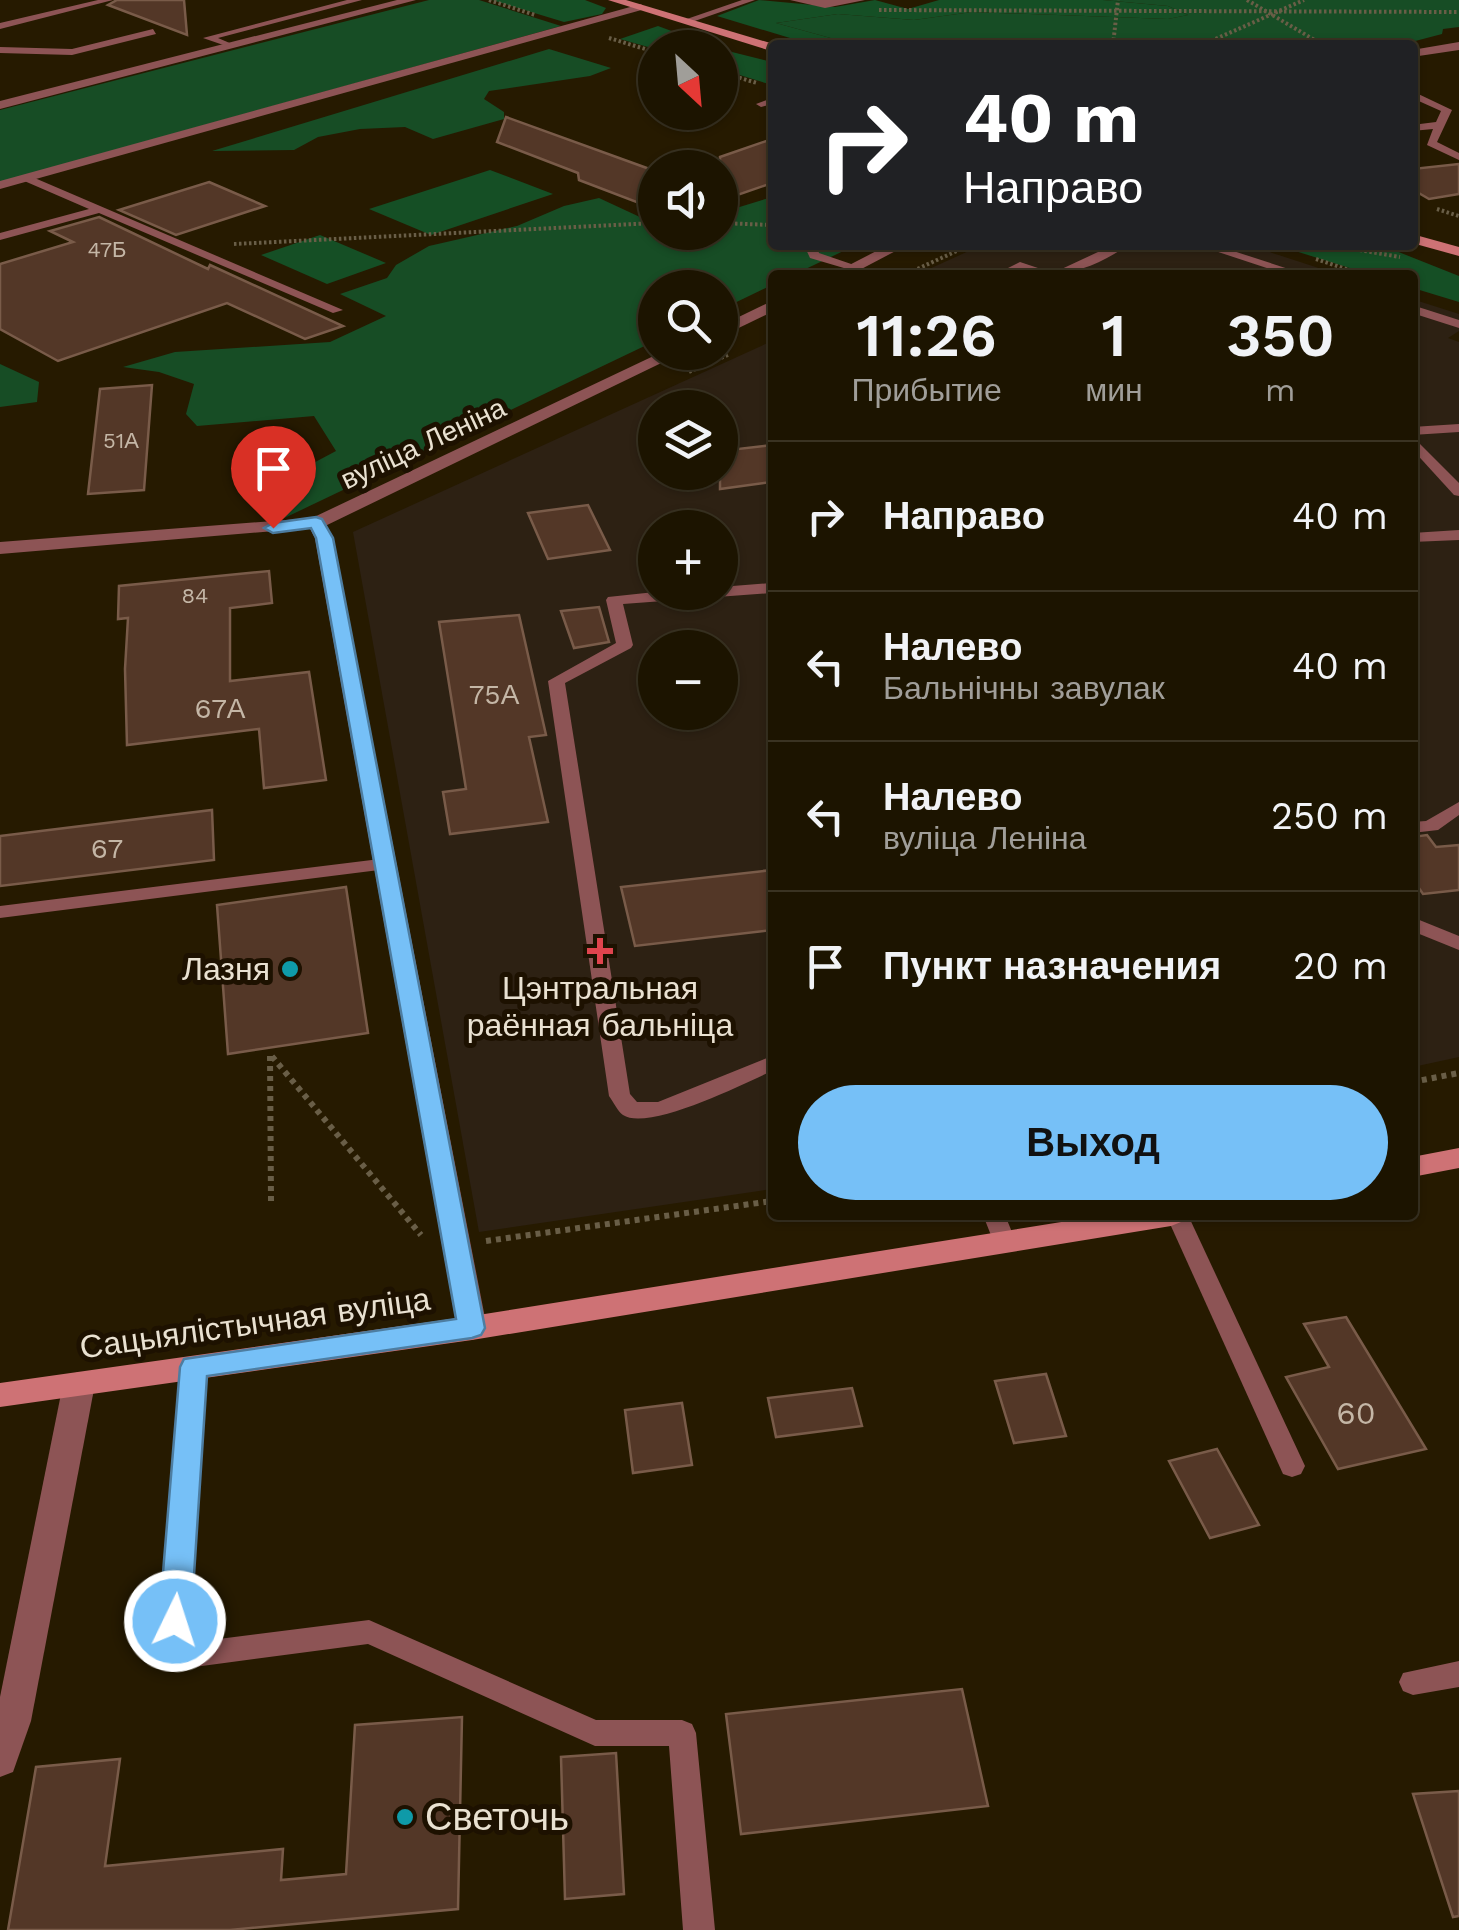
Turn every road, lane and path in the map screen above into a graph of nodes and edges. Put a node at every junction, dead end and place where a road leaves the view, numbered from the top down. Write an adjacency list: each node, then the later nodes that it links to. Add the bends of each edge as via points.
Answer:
1 (109, 0): 17 (lane)
2 (358, 0): 23 (lane, via 208,38)
3 (410, 0): 23 (street)
4 (614, 0): 11 (main road)
5 (751, 0): 16 (lane)
6 (794, 0): 7 (lane)
7 (861, 0)
8 (1118, 0): 13 (path)
9 (1247, 0): 14 (path)
10 (1304, 0): 14 (path)
11 (641, 8): 16 (main road); 34 (street)
12 (880, 10): 13 (path)
13 (1116, 11): 14 (path); 19 (path)
14 (1269, 12): 15 (path); 20 (path); 21 (path)
15 (1459, 12)
16 (686, 20): 22 (main road)
17 (0, 26)
18 (153, 32): 24 (lane, via 72,52)
19 (1113, 40)
20 (1212, 40)
21 (1315, 40)
22 (768, 45)
23 (229, 46): 30 (street)
24 (0, 50)
25 (1455, 50): 26 (street)
26 (1418, 53)
27 (738, 78): 28 (path)
28 (768, 87)
29 (1418, 97): 31 (lane, via 1447,110)
30 (4, 101)
31 (1440, 125): 32 (lane); 33 (lane, via 1431,143)
32 (1418, 127)
33 (1459, 157)
34 (26, 178): 35 (street); 36 (lane)
35 (0, 185)
36 (102, 209): 42 (lane); 44 (lane)
37 (1437, 209): 38 (path)
38 (1459, 216)
39 (638, 223): 44 (path)
40 (738, 224): 41 (path)
41 (768, 225)
42 (0, 237)
43 (1418, 240): 51 (main road)
44 (188, 246): 61 (lane)
45 (812, 250): 54 (lane)
46 (890, 250): 54 (street)
47 (959, 250): 56 (path)
48 (1111, 250): 57 (lane)
49 (1219, 250): 53 (lane)
50 (1358, 250): 52 (path)
51 (1459, 252)
52 (1408, 259)
53 (1268, 265): 58 (lane); 59 (lane)
54 (854, 267): 55 (street)
55 (848, 270)
56 (915, 270)
57 (1069, 270)
58 (1258, 270)
59 (1284, 270)
60 (768, 308): 63 (street)
61 (337, 310)
62 (1418, 311): 64 (lane)
63 (738, 323)
64 (1459, 324)
65 (638, 370): 70 (street, вуліца Леніна)
66 (1459, 428): 67 (lane)
67 (1418, 431)
68 (1418, 447): 69 (lane)
69 (1459, 492)
70 (316, 522): 73 (street, вуліца Леніна); 80 (street)
71 (1459, 534): 72 (lane)
72 (1418, 537)
73 (0, 548)
74 (768, 588): 75 (lane)
75 (738, 591)
76 (638, 598): 84 (lane, via 614,600 626,645 556,681 620,1096 631,1110 660,1110)
77 (1459, 806): 79 (lane)
78 (1459, 822): 79 (lane)
79 (1422, 827)
80 (388, 864): 81 (lane); 96 (street)
81 (0, 912)
82 (1418, 927): 83 (lane)
83 (1459, 944)
84 (768, 1065)
85 (1459, 1072): 86 (path)
86 (1418, 1081)
87 (1459, 1158): 88 (main road)
88 (1418, 1167)
89 (271, 1201): 95 (path, via 270,1054)
90 (768, 1201): 94 (path)
91 (1107, 1220): 93 (main road, Сацыялістычная вуліца)
92 (1176, 1220): 100 (lane)
93 (999, 1228): 96 (main road, Сацыялістычная вуліца)
94 (470, 1243)
95 (431, 1248)
96 (472, 1328): 97 (main road, Сацыялістычная вуліца)
97 (194, 1367): 98 (main road, Сацыялістычная вуліца); 104 (lane, via 172,1657 369,1632 596,1733 682,1733)
98 (79, 1384): 99 (main road, Сацыялістычная вуліца); 103 (street)
99 (0, 1395)
100 (1292, 1466)
101 (1459, 1674): 102 (lane)
102 (1414, 1682)
103 (0, 1760)
104 (699, 1930)

